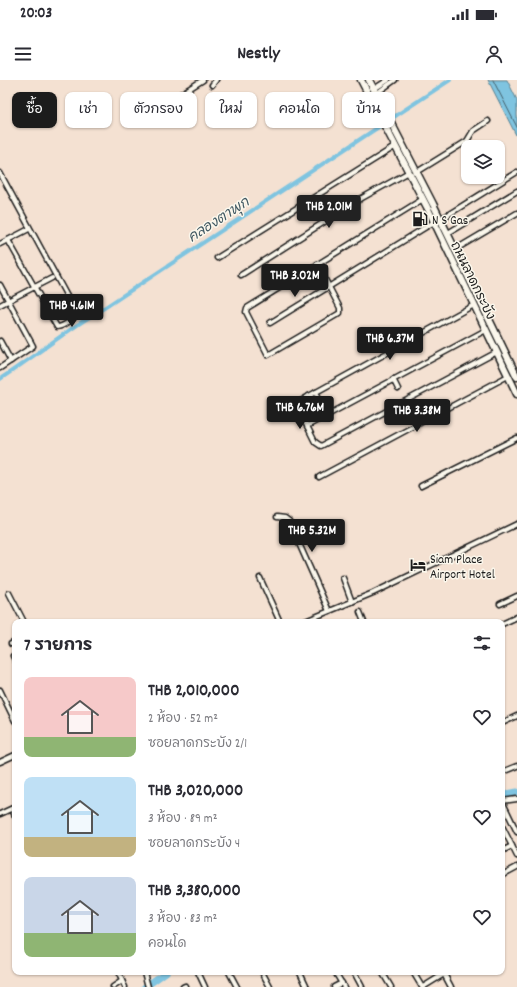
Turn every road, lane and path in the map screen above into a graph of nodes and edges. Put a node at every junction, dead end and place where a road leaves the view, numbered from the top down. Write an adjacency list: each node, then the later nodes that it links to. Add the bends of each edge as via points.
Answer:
1 (203, 80): 9 (street)
2 (216, 80): 7 (street)
3 (361, 80): 11 (main road, ถนนลาดกระบัง)
4 (369, 80): 8 (main road, ถนนลาดกระบัง)
5 (388, 80): 8 (street)
6 (395, 80): 8 (street)
7 (212, 84)
8 (375, 91): 11 (main road, ถนนลาดกระบัง)
9 (184, 92)
10 (488, 121): 13 (street, via 473,131 467,141)
11 (396, 142): 12 (main road, ถนนลาดกระบัง); 13 (main road, ถนนลาดกระบัง); 26 (street)
12 (409, 172): 17 (main road, ถนนลาดกระบัง); 28 (street, via 362,198)
13 (417, 172): 19 (main road, ถนนลาดกระบัง)
14 (517, 172): 19 (street)
15 (0, 173): 21 (street)
16 (517, 191): 22 (street)
17 (423, 199): 20 (main road, ถนนลาดกระบัง); 27 (street)
18 (517, 213): 25 (street)
19 (441, 218): 22 (main road, ถนนลาดกระบัง)
20 (434, 222): 32 (street); 35 (main road, ถนนลาดกระบัง)
21 (29, 229): 23 (street); 31 (street, via 76,313 75,316 57,328)
22 (448, 233): 25 (main road, ถนนลาดกระบัง)
23 (8, 240): 24 (street); 31 (street)
24 (0, 244)
25 (456, 249): 43 (main road, ถนนลาดกระบัง)
26 (217, 258)
27 (317, 264): 32 (street); 32 (street, via 247,308 246,312 267,354 270,355 340,313 340,308)
28 (241, 275)
29 (52, 278): 31 (street)
30 (0, 285): 33 (street)
31 (34, 287): 33 (street)
32 (328, 287): 36 (street)
33 (8, 301): 34 (street); 40 (street, via 33,346)
34 (0, 305)
35 (474, 305): 37 (main road, ถนนลาดกระบัง); 46 (street)
36 (270, 323)
37 (486, 330): 39 (main road, ถนนลาดกระบัง); 44 (street)
38 (0, 341): 40 (street)
39 (497, 352): 42 (main road, ถนนลาดกระบัง); 49 (street, via 321,446 317,445)
40 (11, 361): 41 (street)
41 (0, 368)
42 (508, 376): 47 (main road, ถนนลาดกระบัง); 51 (street)
43 (517, 377)
44 (393, 379): 45 (street); 49 (street)
45 (398, 390)
46 (316, 392): 48 (street); 48 (street, via 320,399 318,402)
47 (517, 394)
48 (309, 396): 49 (street, via 297,406)
49 (307, 426)
50 (517, 438): 52 (street)
51 (319, 477)
52 (421, 486)
53 (277, 517): 61 (street, via 289,521)
54 (517, 524): 59 (street)
55 (260, 578): 65 (street)
56 (343, 578): 59 (street)
57 (9, 593): 64 (street)
58 (517, 596): 60 (street)
59 (352, 602): 61 (street)
60 (500, 604)
61 (329, 611): 66 (street)
62 (360, 612): 67 (street)
63 (517, 617): 68 (street)
64 (22, 619)
65 (279, 619)
66 (310, 619)
67 (363, 619)
68 (505, 623)
69 (0, 690): 70 (street)
70 (12, 715)
71 (517, 716): 72 (street)
72 (505, 722)
73 (12, 756): 74 (street)
74 (0, 762)
75 (517, 766): 76 (street)
76 (505, 771)
77 (517, 799): 78 (street)
78 (505, 801)
79 (505, 807): 83 (street)
80 (12, 808): 81 (street)
81 (0, 814)
82 (505, 832): 84 (street)
83 (517, 832)
84 (512, 846): 85 (street); 86 (street)
85 (505, 850)
86 (517, 856)
87 (517, 867): 88 (street)
88 (505, 873)
89 (119, 975): 101 (street)
90 (145, 975): 105 (street)
91 (199, 975): 106 (street)
92 (231, 975): 107 (street)
93 (264, 975): 108 (street)
94 (301, 975): 109 (street)
95 (337, 975): 102 (street)
96 (356, 975): 111 (street)
97 (384, 975): 112 (street)
98 (415, 975): 113 (street)
99 (440, 975): 113 (street)
100 (444, 975): 114 (street)
101 (122, 981): 103 (street); 104 (street)
102 (343, 985): 110 (street)
103 (113, 987)
104 (125, 987)
105 (148, 987)
106 (205, 987)
107 (237, 987)
108 (270, 987)
109 (307, 987)
110 (334, 987)
111 (362, 987)
112 (391, 987)
113 (422, 987)
114 (452, 987)

